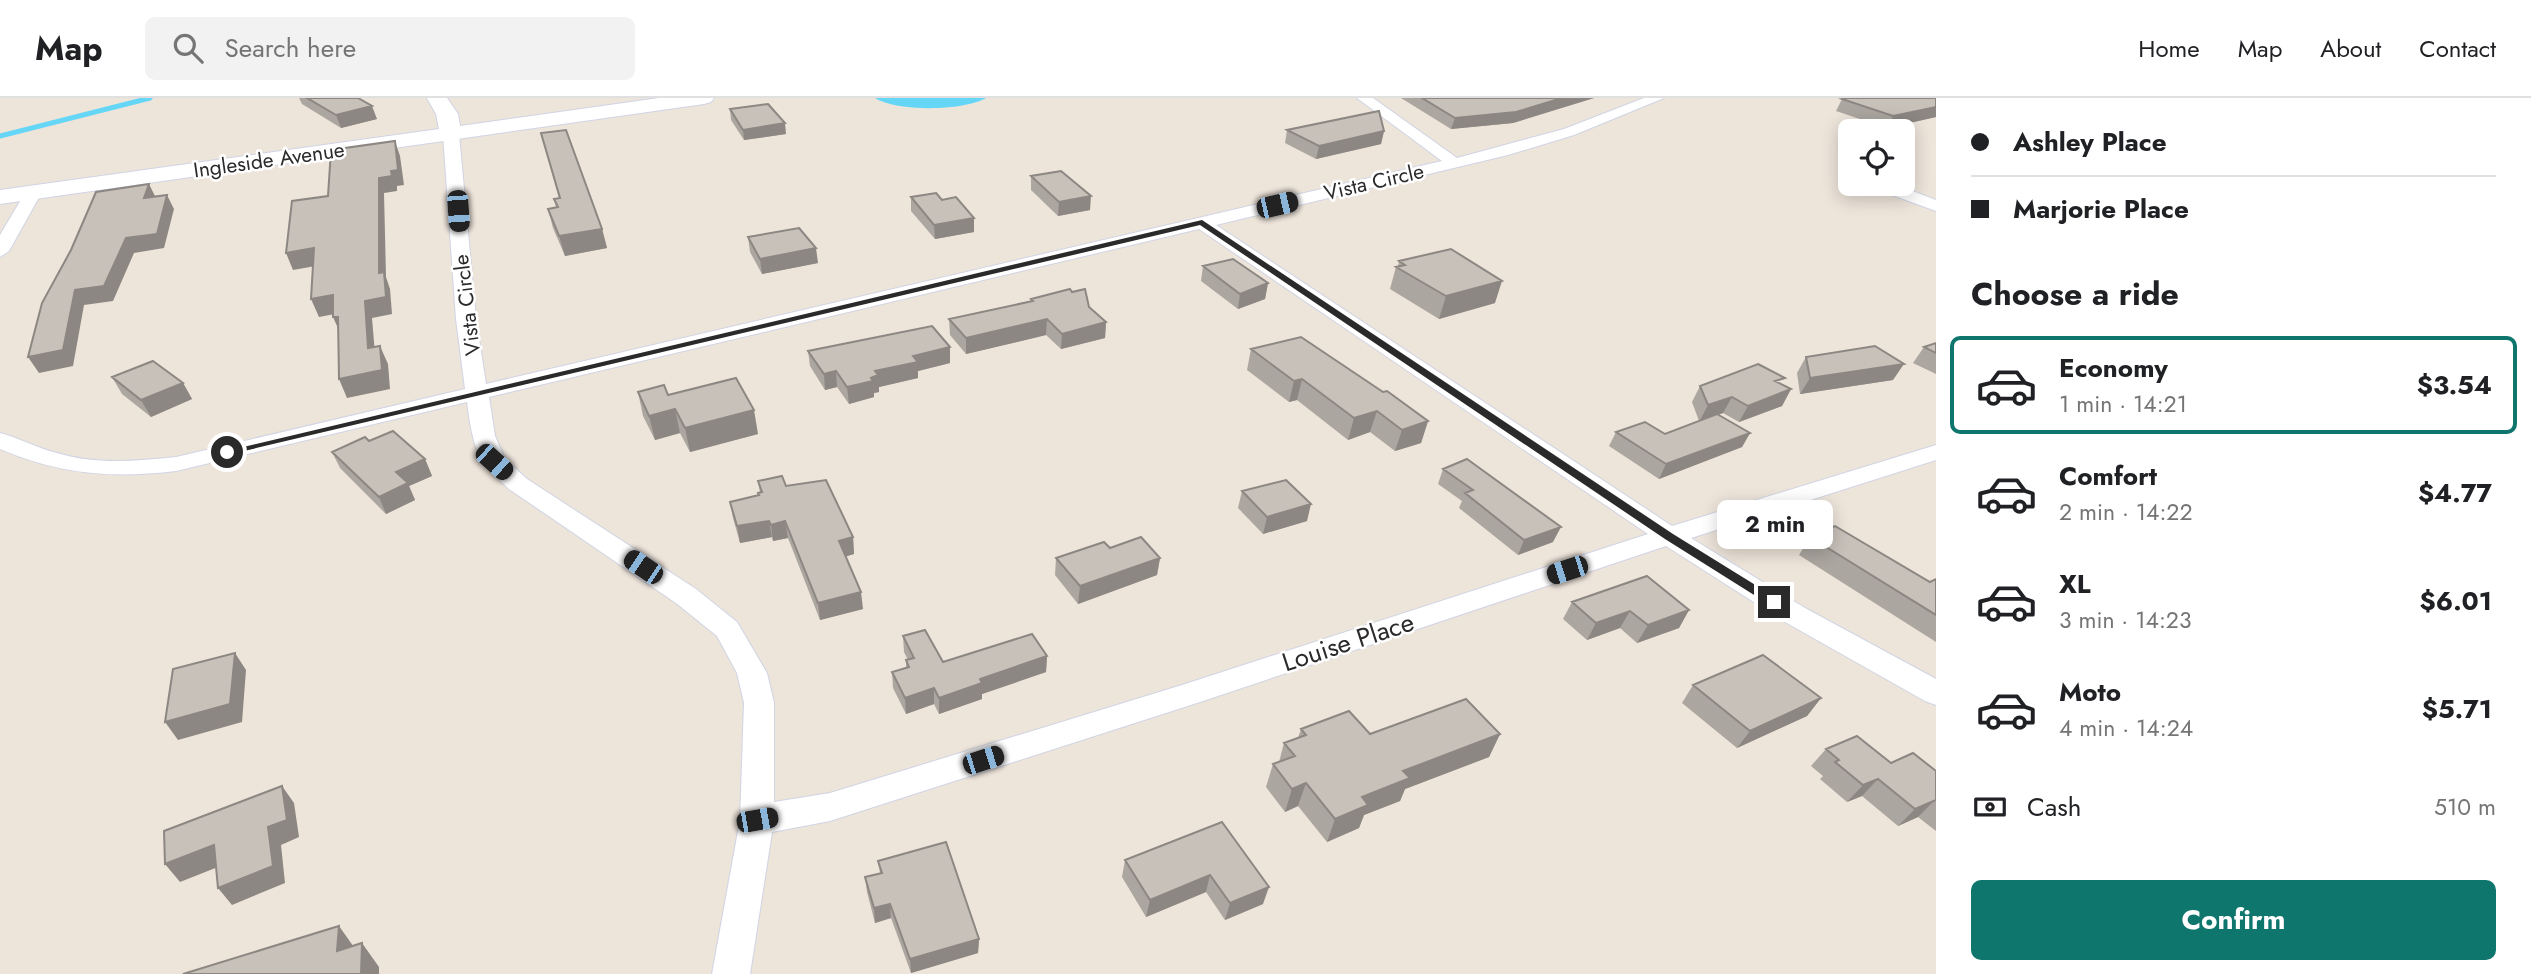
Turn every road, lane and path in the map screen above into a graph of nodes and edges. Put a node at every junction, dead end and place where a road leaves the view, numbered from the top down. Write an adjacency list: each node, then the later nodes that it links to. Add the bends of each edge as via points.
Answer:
1 (437, 98): 5 (street, Vista Circle, via 447,114)
2 (704, 98): 5 (street, Ingleside Avenue, via 517,126)
3 (1364, 98): 6 (street)
4 (1657, 98): 6 (street, Vista Circle, via 1557,136)
5 (453, 145): 7 (street, Ingleside Avenue); 13 (street, Vista Circle, via 465,306)
6 (1454, 163): 11 (street, Vista Circle)
7 (34, 192): 9 (street, Ingleside Avenue); 12 (street)
8 (1910, 196): 10 (street)
9 (0, 197)
10 (1936, 206)
11 (1202, 223): 13 (street, Vista Circle); 16 (street)
12 (0, 251)
13 (479, 392): 14 (street, via 139,470 83,468); 18 (street, via 483,436 494,462 518,484 686,596 727,629 751,673 759,704)
14 (0, 440)
15 (1936, 452): 16 (street, Louise Place)
16 (1669, 536): 17 (street, via 1795,615); 18 (street, Louise Place, via 830,807)
17 (1936, 693)
18 (757, 820): 19 (street)
19 (731, 974)

